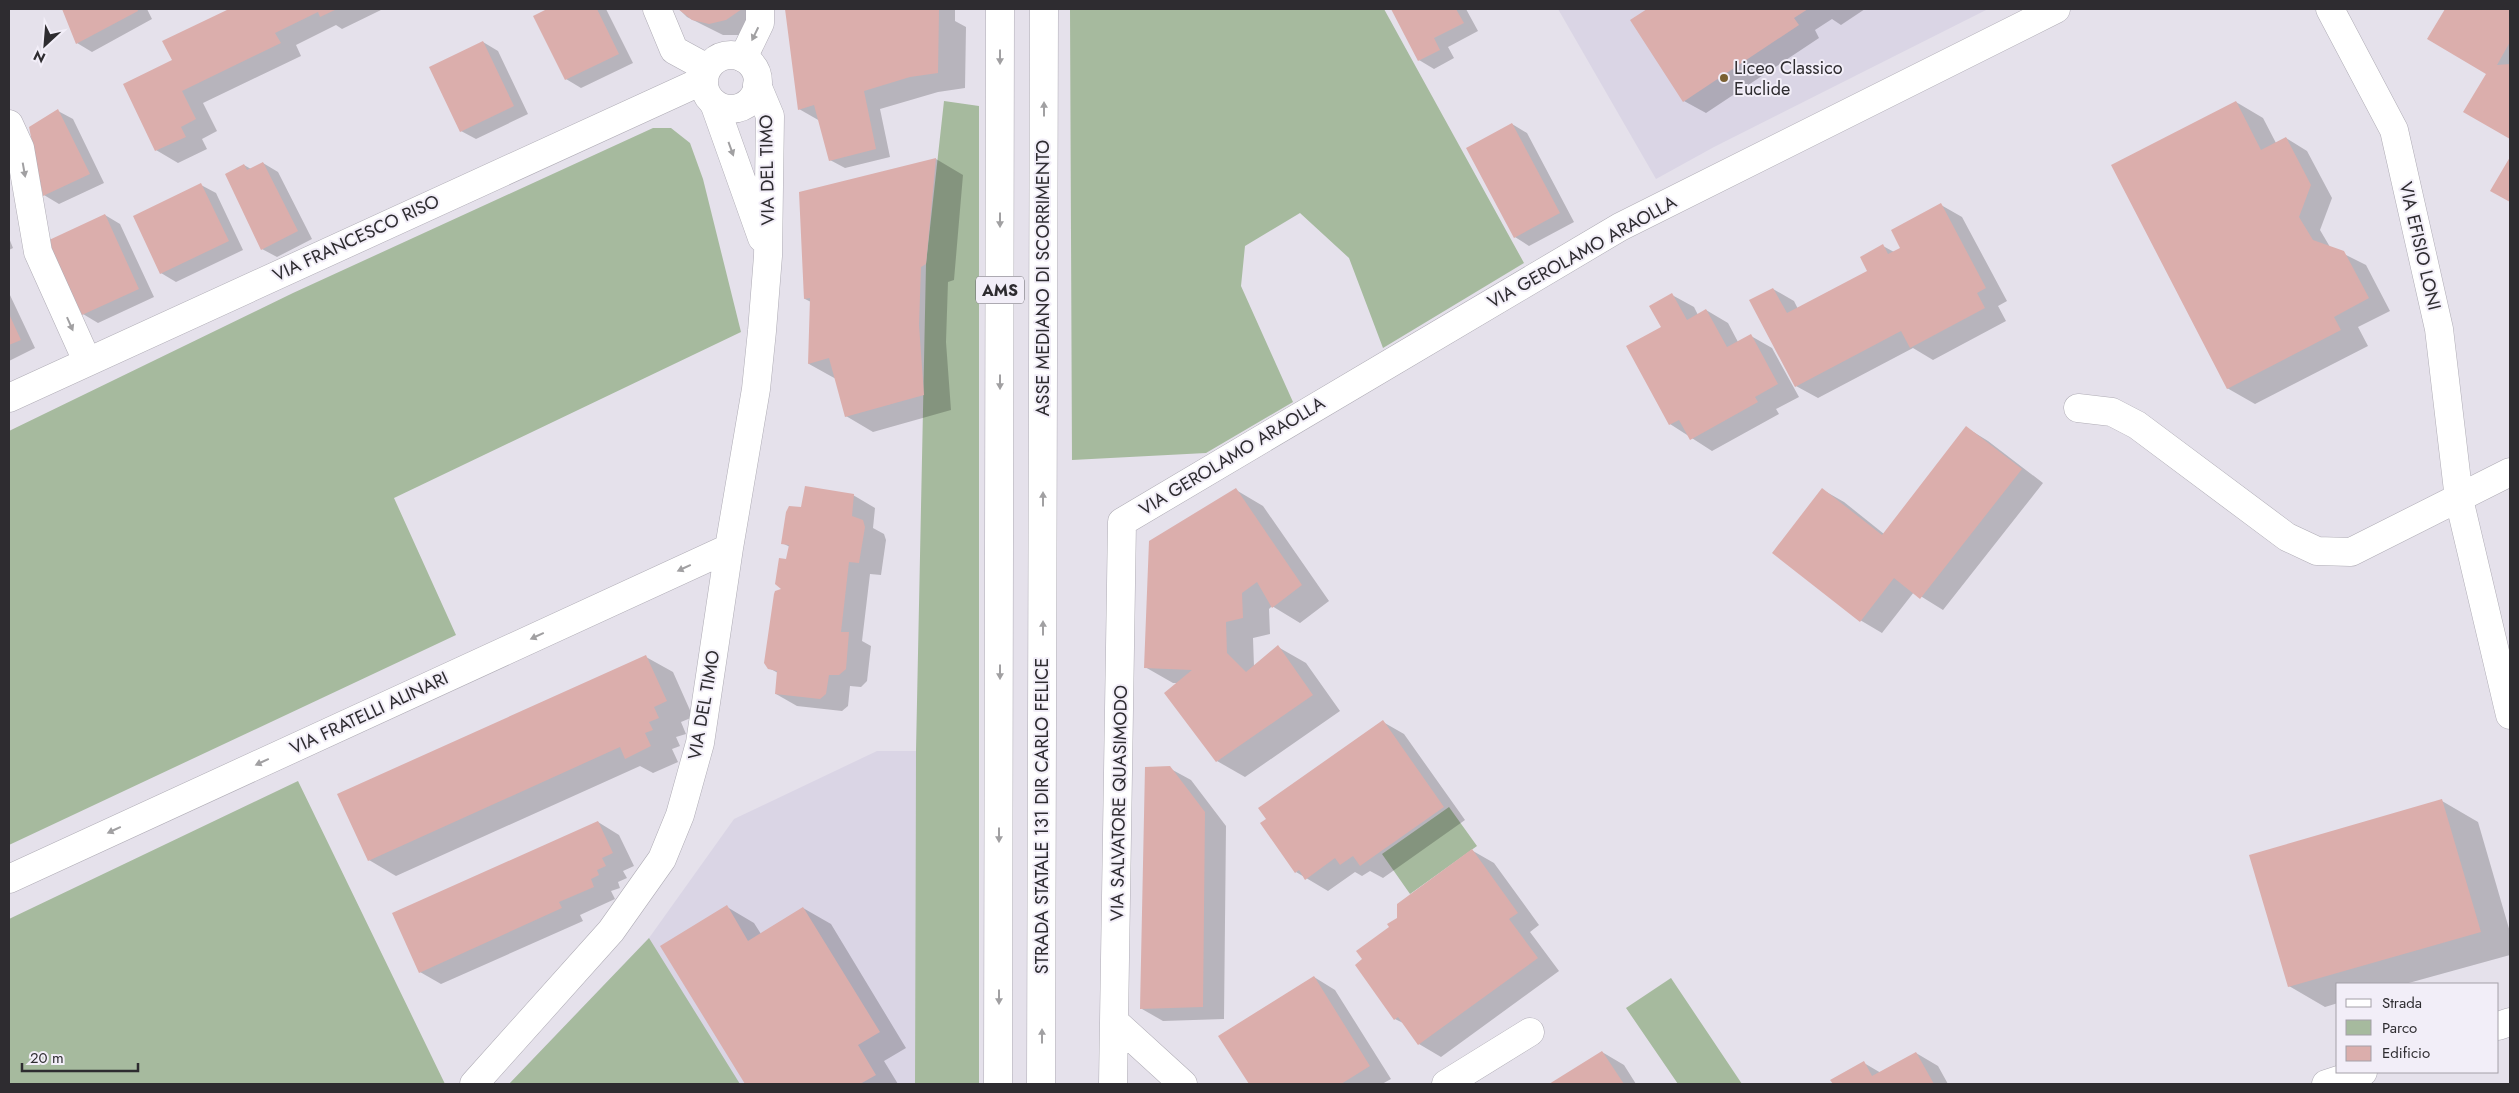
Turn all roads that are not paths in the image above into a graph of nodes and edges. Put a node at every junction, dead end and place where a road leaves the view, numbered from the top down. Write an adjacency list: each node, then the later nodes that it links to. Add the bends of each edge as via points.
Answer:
1 (657, 9): 8 (main road, via 674,50)
2 (760, 9): 7 (main road, one-way to 7, via 760,23)
3 (1000, 9): 26 (main road, AMS, one-way to 26)
4 (1044, 9): 18 (main road, ASSE MEDIANO DI SCORRIMENTO / AMS, one-way to 4)
5 (2056, 9): 17 (main road, VIA GEROLAMO ARAOLLA, via 1620,227)
6 (2330, 9): 16 (main road, VIA EFISIO LONI, via 2394,130 2439,329)
7 (743, 58): 8 (main road, via 725,55 715,60); 9 (main road, via 754,69)
8 (709, 84): 9 (main road, via 729,109 750,101); 11 (main road, VIA DEL TIMO, one-way to 11); 12 (main road, VIA FRANCESCO RISO)
9 (757, 85): 11 (main road, VIA DEL TIMO, via 770,116)
10 (9, 124): 12 (main road, one-way to 12, via 20,148 38,252)
11 (768, 256): 19 (main road, VIA DEL TIMO, via 756,389)
12 (86, 361): 13 (main road, VIA FRANCESCO RISO)
13 (9, 398)
14 (2078, 408): 16 (main road, via 2112,412 2137,425 2287,537 2317,551 2351,552)
15 (2510, 472): 16 (main road)
16 (2459, 499): 20 (main road, VIA EFISIO LONI)
17 (1122, 522): 22 (main road, VIA SALVATORE QUASIMODO)
18 (1043, 547): 27 (main road, STRADA STATALE 131 DIR CARLO FELICE, one-way to 18)
19 (729, 548): 21 (main road, VIA FRATELLI ALINARI, one-way to 21); 25 (main road, VIA DEL TIMO, via 700,743 680,815 662,859 611,931)
20 (2510, 714)
21 (9, 879)
22 (1116, 1022): 28 (main road, VIA SALVATORE QUASIMODO); 29 (main road)
23 (1530, 1032): 30 (main road)
24 (2360, 1073): 31 (main road)
25 (474, 1084)
26 (998, 1084)
27 (1042, 1084)
28 (1113, 1084)
29 (1183, 1084)
30 (1446, 1084)
31 (2326, 1084)

